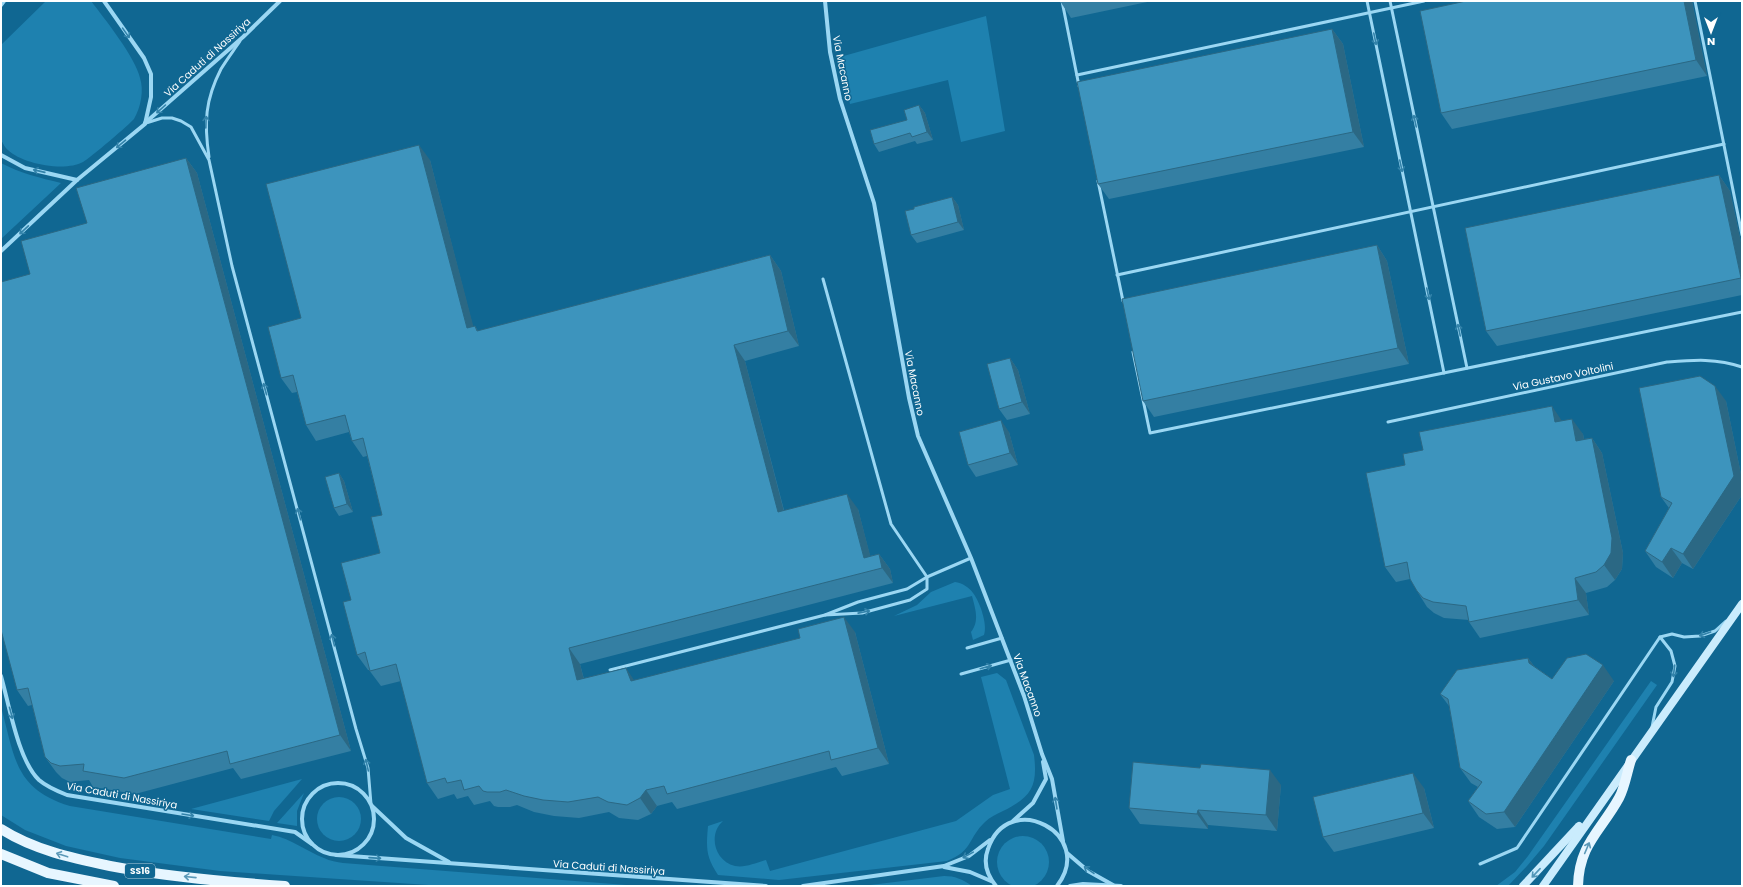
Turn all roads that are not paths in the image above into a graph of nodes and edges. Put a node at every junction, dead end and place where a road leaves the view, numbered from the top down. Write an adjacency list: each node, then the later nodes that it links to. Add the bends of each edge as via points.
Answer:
1 (4, 1): 10 (street)
2 (104, 1): 16 (street, Via Caduti di Nassiriya, one-way to 16, via 144,58 151,74 151,97)
3 (280, 1): 13 (street, Via Caduti di Nassiriya)
4 (825, 1): 35 (street, Via Macanno, via 830,52 840,99 874,203 918,436)
5 (1062, 1): 14 (lane)
6 (1367, 1): 12 (lane)
7 (1390, 1): 11 (lane)
8 (1424, 1): 11 (lane)
9 (1695, 1): 17 (lane)
10 (1, 5)
11 (1391, 8): 12 (lane); 22 (lane, one-way to 11)
12 (1369, 13): 14 (lane); 23 (lane, one-way to 23)
13 (243, 36): 16 (street, Via Caduti di Nassiriya, one-way to 16); 19 (lane, one-way to 13, via 205,132 208,102 222,68)
14 (1077, 75): 15 (lane)
15 (1080, 91)
16 (145, 124): 19 (lane, via 162,118 181,121 191,127); 21 (street, Via Caduti di Nassiriya, one-way to 21)
17 (1724, 144): 22 (lane); 24 (lane)
18 (1, 156): 21 (street, one-way to 18, via 25,168)
19 (209, 160): 51 (lane, one-way to 19, via 368,768 232,266)
20 (1097, 175): 26 (lane)
21 (77, 180): 25 (street, Via Caduti di Nassiriya, one-way to 25)
22 (1433, 207): 23 (lane); 32 (lane, one-way to 22)
23 (1411, 212): 26 (lane); 33 (lane, one-way to 33)
24 (1742, 235)
25 (1, 252)
26 (1117, 275): 28 (lane)
27 (823, 279): 36 (lane, via 891,524)
28 (1123, 305)
29 (1742, 312): 32 (lane)
30 (1133, 350): 33 (lane, via 1150,433)
31 (1742, 367): 34 (lane, Via Gustavo Voltolini, via 1729,362 1702,359 1667,362)
32 (1468, 368): 33 (lane)
33 (1444, 373)
34 (1388, 422)
35 (972, 558): 36 (lane); 41 (street, Via Macanno)
36 (927, 577): 39 (lane, via 907,589 858,602); 39 (lane, one-way to 36, via 862,613 910,600 927,589)
37 (1742, 604): 38 (street)
38 (1737, 612): 40 (lane, one-way to 40, via 1715,630 1700,636 1684,637 1672,634); 47 (street)
39 (825, 615): 44 (lane)
40 (1660, 637): 47 (lane, one-way to 47, via 1671,651 1675,666 1672,682 1656,707); 61 (lane, via 1517,848)
41 (1002, 638): 42 (lane); 43 (street, Via Macanno)
42 (967, 648)
43 (1010, 660): 45 (lane, one-way to 43); 48 (street, Via Macanno)
44 (610, 670)
45 (961, 674)
46 (1, 676): 56 (street, Via Caduti di Nassiriya, one-way to 56, via 28,766 39,780 52,789 67,795 295,832)
47 (1651, 734): 49 (street)
48 (1042, 754): 52 (street, Via Macanno, via 1046,779 1033,803); 55 (street, Via Macanno, one-way to 48, via 1052,779)
49 (1631, 760): 50 (street); 75 (main road, one-way to 49, via 1578,874 1588,846 1619,798)
50 (1600, 804): 73 (street, one-way to 73); 74 (street)
51 (372, 805): 56 (street, Via Caduti di Nassiriya, via 361,791 349,784 331,784 316,790 307,801 302,814 304,832); 59 (street, via 374,824 368,840 355,852); 60 (street, Via Caduti di Nassiriya, via 406,838)
52 (1013, 821): 54 (street, Via Macanno, via 1000,828); 55 (street, Via Macanno, via 1030,819 1046,824)
53 (1, 829): 66 (main road, SS16, one-way to 53, via 137,871 72,858 35,847)
54 (990, 840): 62 (street, one-way to 62, via 969,856); 63 (street, via 986,868)
55 (1063, 841): 57 (street, Via Macanno)
56 (312, 844): 59 (street, Via Caduti di Nassiriya, via 324,852)
57 (1067, 853): 64 (street, one-way to 57, via 1088,871); 70 (street, Via Macanno, via 1062,880)
58 (1, 854): 65 (main road, SS16, via 48,873)
59 (336, 855): 60 (street, Via Caduti di Nassiriya, one-way to 60)
60 (451, 863): 67 (street, Via Caduti di Nassiriya)
61 (1480, 864)
62 (944, 866): 63 (street, via 970,872); 68 (street)
63 (991, 881): 69 (street)
64 (1113, 885): 71 (street); 72 (street)
65 (114, 886)
66 (285, 886)
67 (766, 886)
68 (803, 886)
69 (996, 886)
70 (1057, 886)
71 (1070, 886)
72 (1121, 886)
73 (1522, 886)
74 (1543, 886)
75 (1578, 886)

